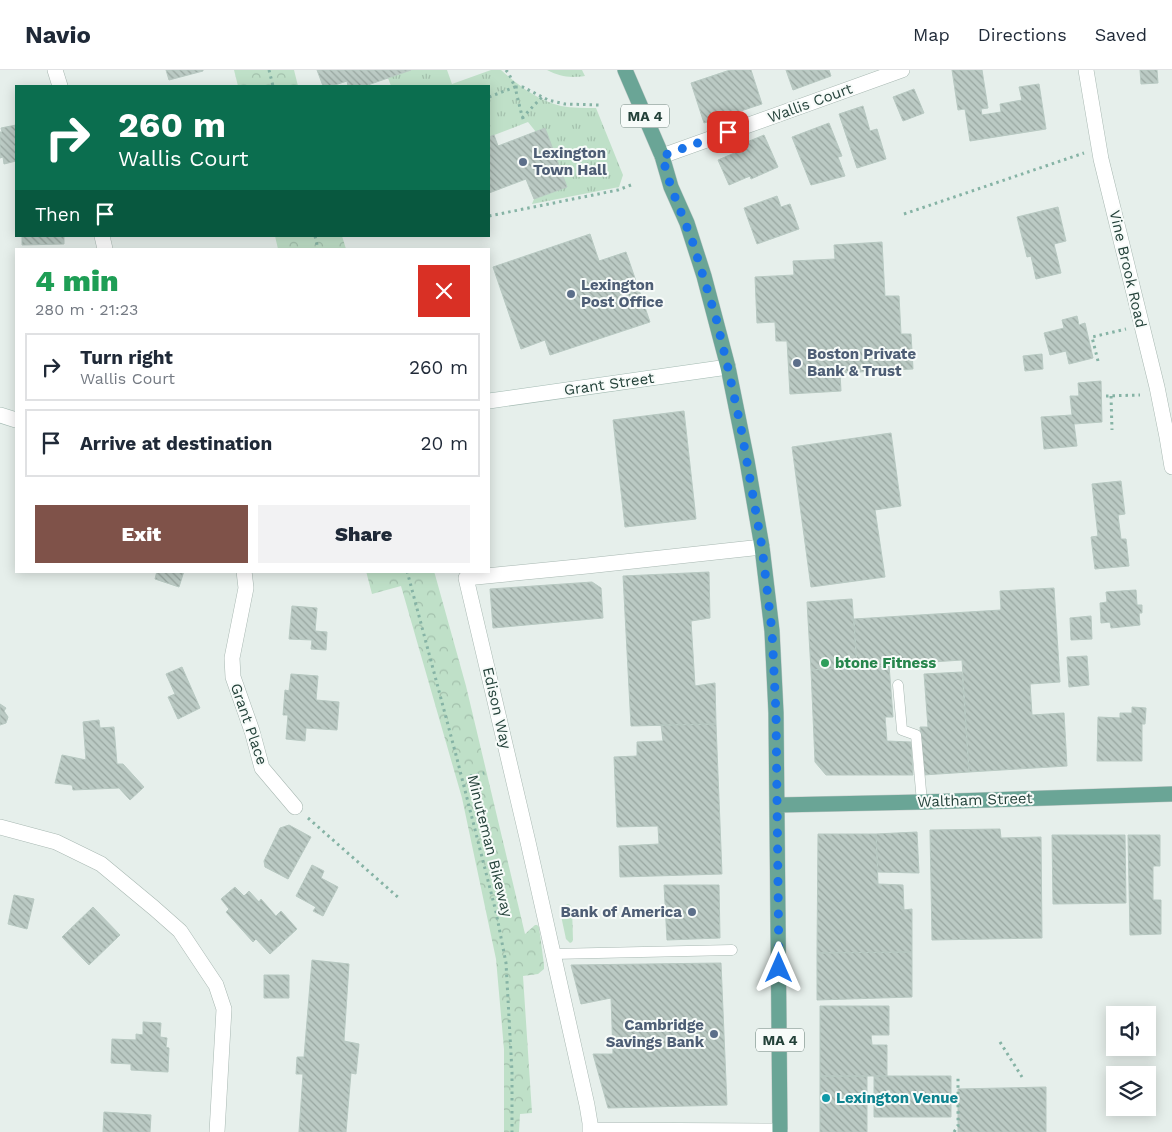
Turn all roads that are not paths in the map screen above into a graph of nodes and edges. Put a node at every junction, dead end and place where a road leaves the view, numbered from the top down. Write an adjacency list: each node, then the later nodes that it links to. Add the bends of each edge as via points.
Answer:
1 (55, 70): 5 (street)
2 (625, 70): 6 (main road, MA 4)
3 (902, 70): 6 (street, Wallis Court)
4 (1086, 70): 11 (street, Vine Brook Road, via 1099,148 1159,396)
5 (60, 85)
6 (662, 156): 7 (main road, MA 4, via 704,276)
7 (728, 368): 8 (street, Grant Street); 12 (main road, MA 4)
8 (490, 401)
9 (0, 415): 10 (street)
10 (15, 420)
11 (1172, 467)
12 (762, 547): 17 (main road, MA 4, via 772,631); 21 (street, Edison Way, via 466,578)
13 (244, 573): 18 (street, Grant Place, via 246,588 232,658 232,677 262,768)
14 (898, 685): 16 (lane, via 902,730 916,734)
15 (1172, 794): 16 (main road, Waltham Street)
16 (922, 802): 17 (main road, Waltham Street)
17 (778, 805): 25 (main road, MA 4)
18 (296, 807)
19 (0, 827): 24 (street, via 56,842 101,864 180,931 216,985 224,1009)
20 (732, 950): 21 (lane)
21 (553, 954): 22 (street, Edison Way)
22 (590, 1131): 23 (street)
23 (666, 1131): 25 (street)
24 (217, 1132)
25 (780, 1132)

